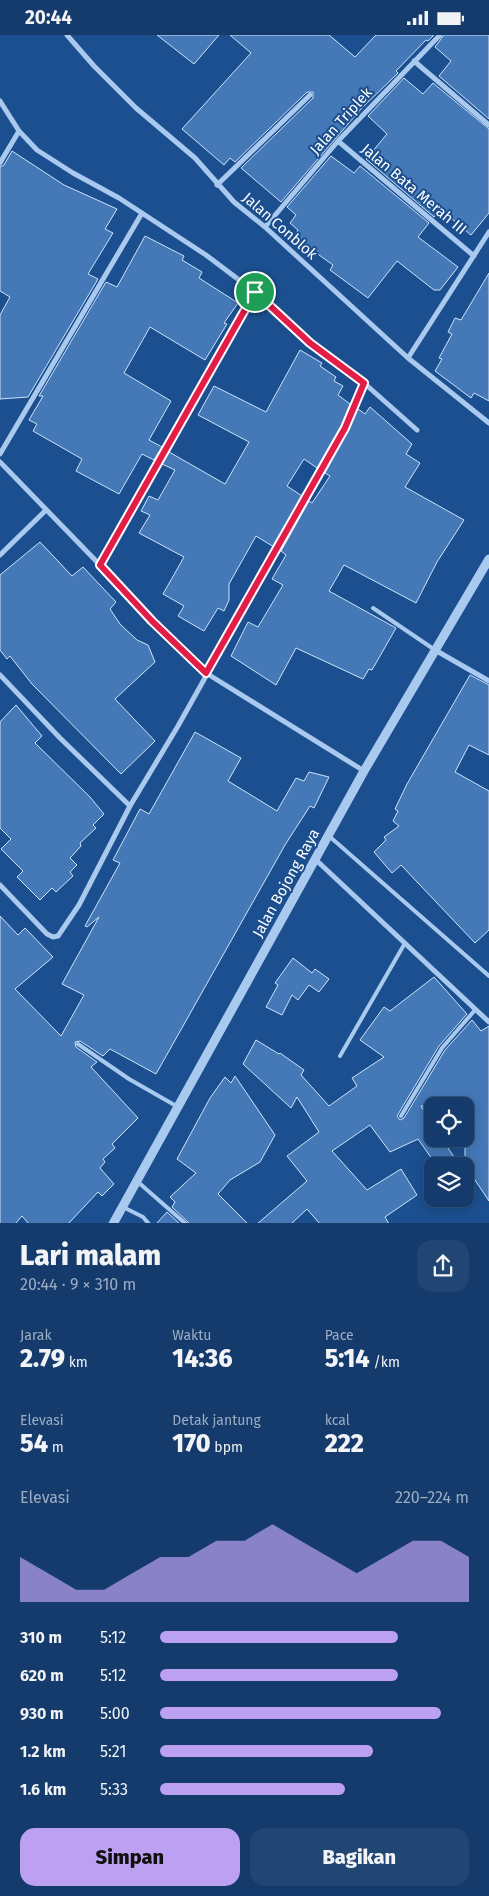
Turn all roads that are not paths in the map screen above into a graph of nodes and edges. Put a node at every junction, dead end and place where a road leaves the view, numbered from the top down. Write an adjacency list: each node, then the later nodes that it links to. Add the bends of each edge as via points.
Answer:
1 (67, 35): 10 (street, Jalan Conblok, via 136,108 195,158)
2 (440, 35): 3 (street, Jalan Triplek)
3 (414, 61): 6 (street); 8 (street, Jalan Triplek)
4 (310, 95): 10 (street)
5 (0, 101): 7 (street)
6 (489, 125)
7 (19, 131): 9 (street); 11 (street, via 37,150 57,164)
8 (338, 141): 12 (street, Jalan Triplek); 14 (street, Jalan Bata Merah III)
9 (0, 163)
10 (217, 185): 12 (street, Jalan Conblok)
11 (142, 213): 15 (street); 20 (street)
12 (265, 227): 16 (street, Jalan Conblok)
13 (489, 232): 14 (street)
14 (474, 256): 16 (street)
15 (255, 292): 17 (street, via 310,343); 25 (street)
16 (408, 358): 18 (street, Jalan Conblok)
17 (364, 383): 19 (street); 28 (street, via 345,428)
18 (489, 423)
19 (417, 430)
20 (0, 454)
21 (0, 462): 22 (street)
22 (45, 511): 23 (street); 25 (street)
23 (0, 555)
24 (489, 559): 27 (street, Jalan Bojong Raya)
25 (100, 565): 28 (street)
26 (373, 608): 27 (lane)
27 (435, 650): 30 (street); 31 (street, Jalan Bojong Raya)
28 (206, 673): 31 (street); 32 (street)
29 (0, 675): 32 (street)
30 (489, 681)
31 (364, 771): 33 (street, Jalan Bojong Raya)
32 (130, 806): 35 (street, via 79,905 58,936 47,934)
33 (328, 836): 34 (street, Jalan Bojong Raya); 37 (lane)
34 (315, 859): 36 (street); 42 (street, Jalan Bojong Raya)
35 (0, 885)
36 (406, 943): 38 (street); 41 (lane)
37 (489, 976)
38 (475, 1010): 39 (street); 43 (lane, via 442,1048)
39 (489, 1022)
40 (78, 1044): 42 (lane)
41 (340, 1056)
42 (178, 1107): 44 (street, Jalan Bojong Raya)
43 (402, 1116)
44 (138, 1181): 45 (street, Jalan Bojong Raya); 48 (lane)
45 (123, 1207): 46 (street, Jalan Bojong Raya); 47 (lane)
46 (113, 1223)
47 (149, 1223)
48 (186, 1223)

